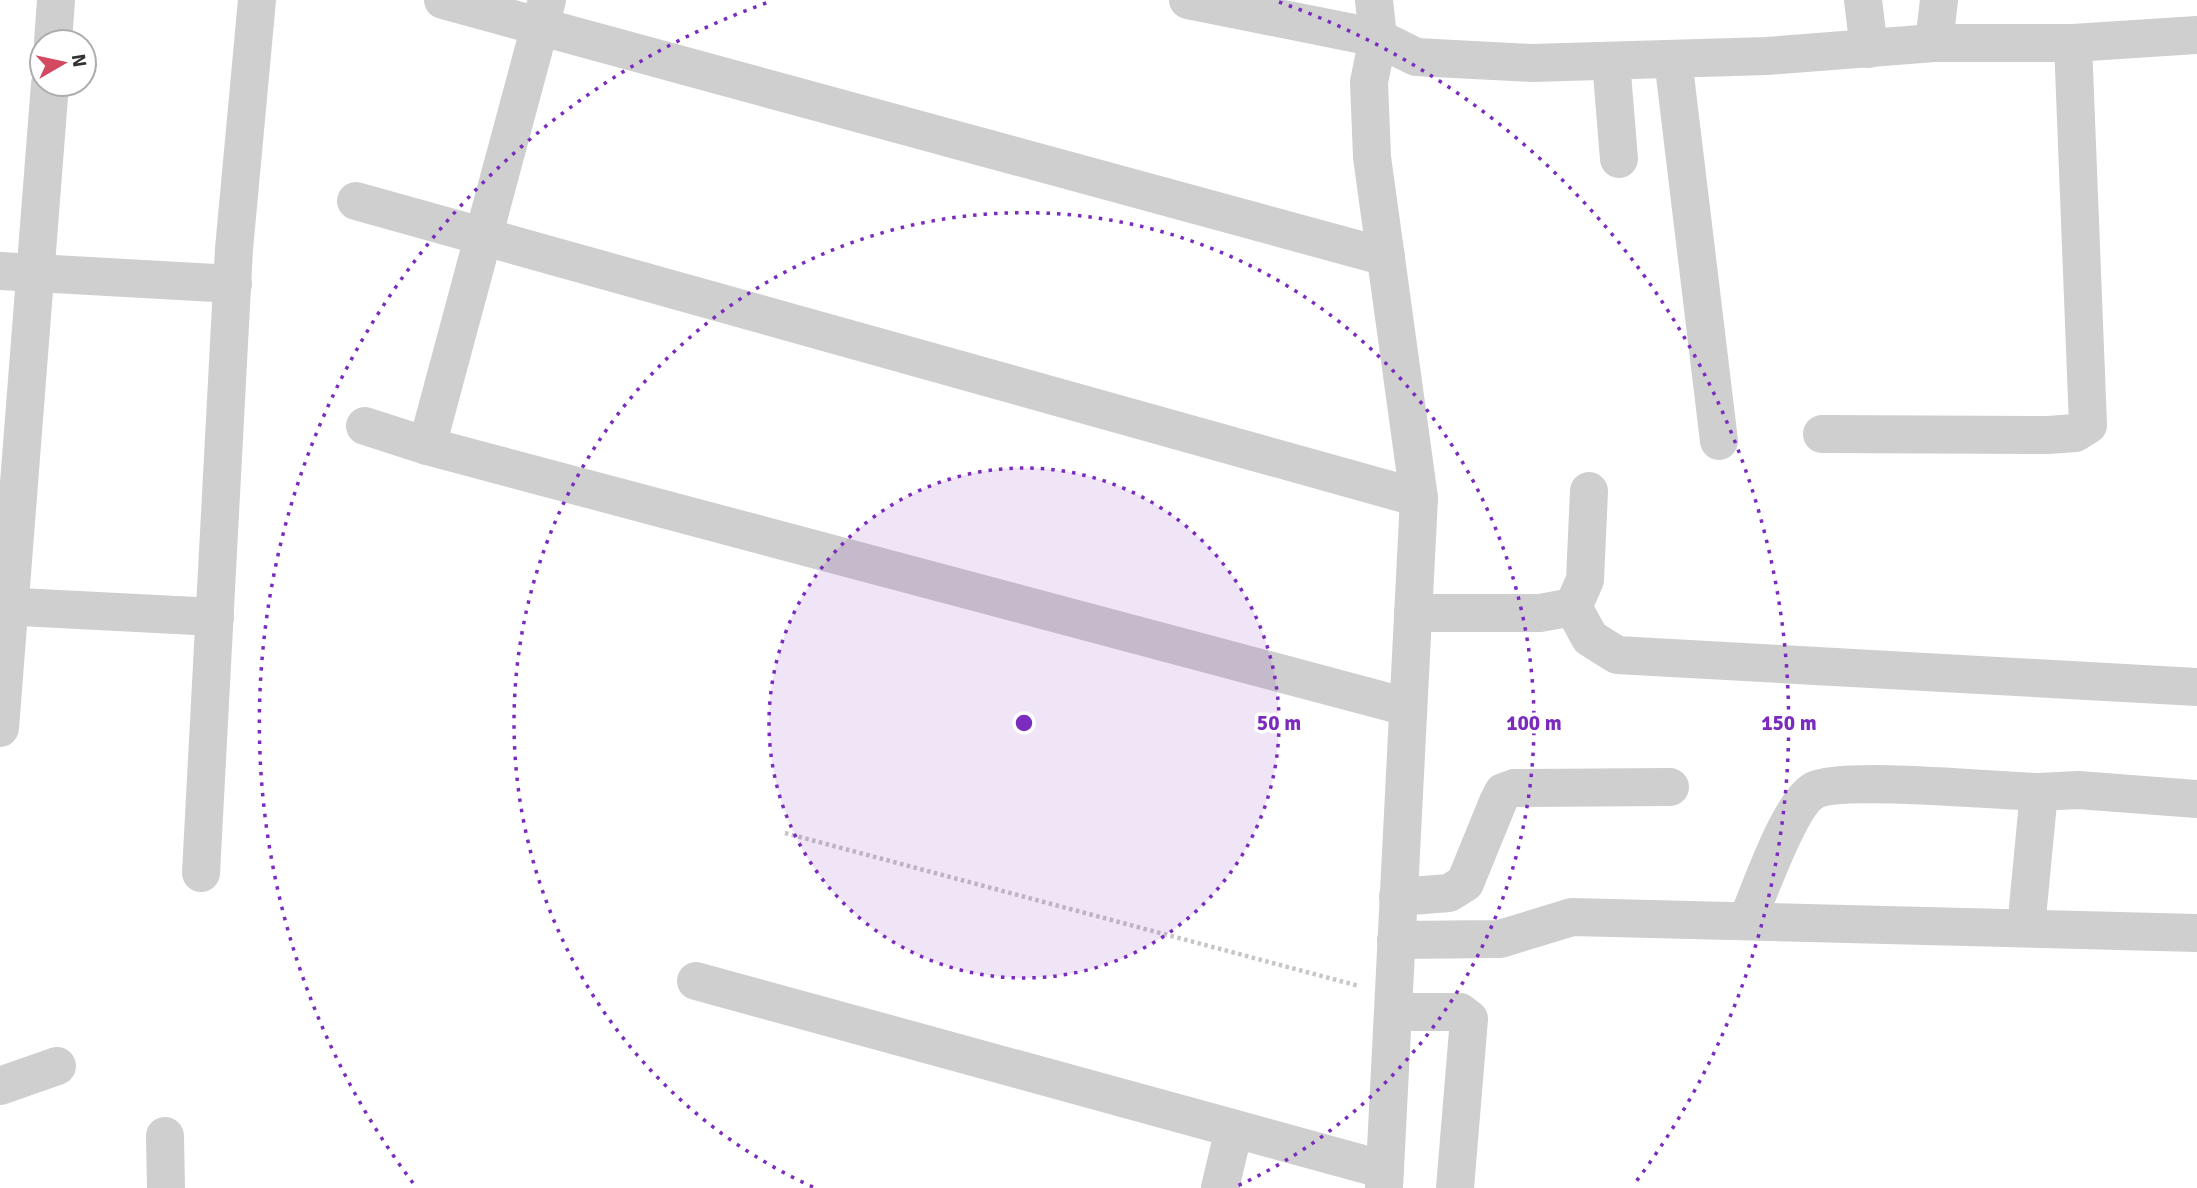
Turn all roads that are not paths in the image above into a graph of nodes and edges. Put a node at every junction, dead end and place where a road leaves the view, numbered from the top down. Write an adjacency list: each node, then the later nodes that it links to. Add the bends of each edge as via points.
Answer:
1 (57, 0): 9 (street)
2 (257, 0): 23 (street)
3 (443, 0): 8 (street)
4 (1188, 0): 11 (street)
5 (1374, 0): 11 (street)
6 (1863, 0): 14 (street)
7 (1939, 0): 12 (street)
8 (543, 14): 20 (street); 21 (street)
9 (54, 28)
10 (2197, 36): 13 (street)
11 (1378, 38): 16 (street, via 1416,57 1532,63); 21 (street, via 1369,95 1371,157)
12 (1934, 43): 13 (street); 14 (street)
13 (2073, 43): 25 (street, via 2088,425 2075,433 2048,435)
14 (1869, 49): 15 (street)
15 (1673, 59): 16 (street); 26 (street)
16 (1611, 61): 18 (street)
17 (48, 98): 22 (street)
18 (1619, 159)
19 (356, 201): 20 (street)
20 (482, 234): 27 (street); 29 (street)
21 (1386, 257): 29 (street)
22 (18, 272): 23 (street); 30 (street)
23 (233, 284): 33 (street)
24 (365, 426): 27 (street)
25 (1822, 434)
26 (1718, 441)
27 (427, 446): 35 (street)
28 (1590, 491): 31 (street, via 1585,580)
29 (1419, 498): 32 (street)
30 (5, 606): 33 (street); 36 (street)
31 (1573, 607): 32 (street, via 1540,613); 34 (street, via 1590,638 1616,655)
32 (1413, 613): 35 (street)
33 (215, 618): 40 (street)
34 (2197, 687)
35 (1407, 707): 41 (street)
36 (0, 729)
37 (1670, 787): 41 (street, via 1514,788 1503,792 1465,883 1449,893)
38 (2039, 792): 39 (street, via 2078,790); 42 (street, via 1853,785 1815,790 1794,812); 43 (street)
39 (2197, 799)
40 (201, 873)
41 (1398, 897): 45 (street)
42 (1746, 920): 43 (street); 45 (street, via 1572,917 1500,939)
43 (2026, 928): 44 (street)
44 (2197, 933)
45 (1396, 940): 47 (street)
46 (696, 981): 50 (street)
47 (1393, 1003): 52 (street); 55 (street, via 1460,1012 1469,1019)
48 (57, 1066): 49 (street)
49 (0, 1086)
50 (1234, 1129): 52 (street); 54 (street)
51 (165, 1136): 53 (street)
52 (1384, 1179)
53 (166, 1188)
54 (1220, 1188)
55 (1455, 1188)

